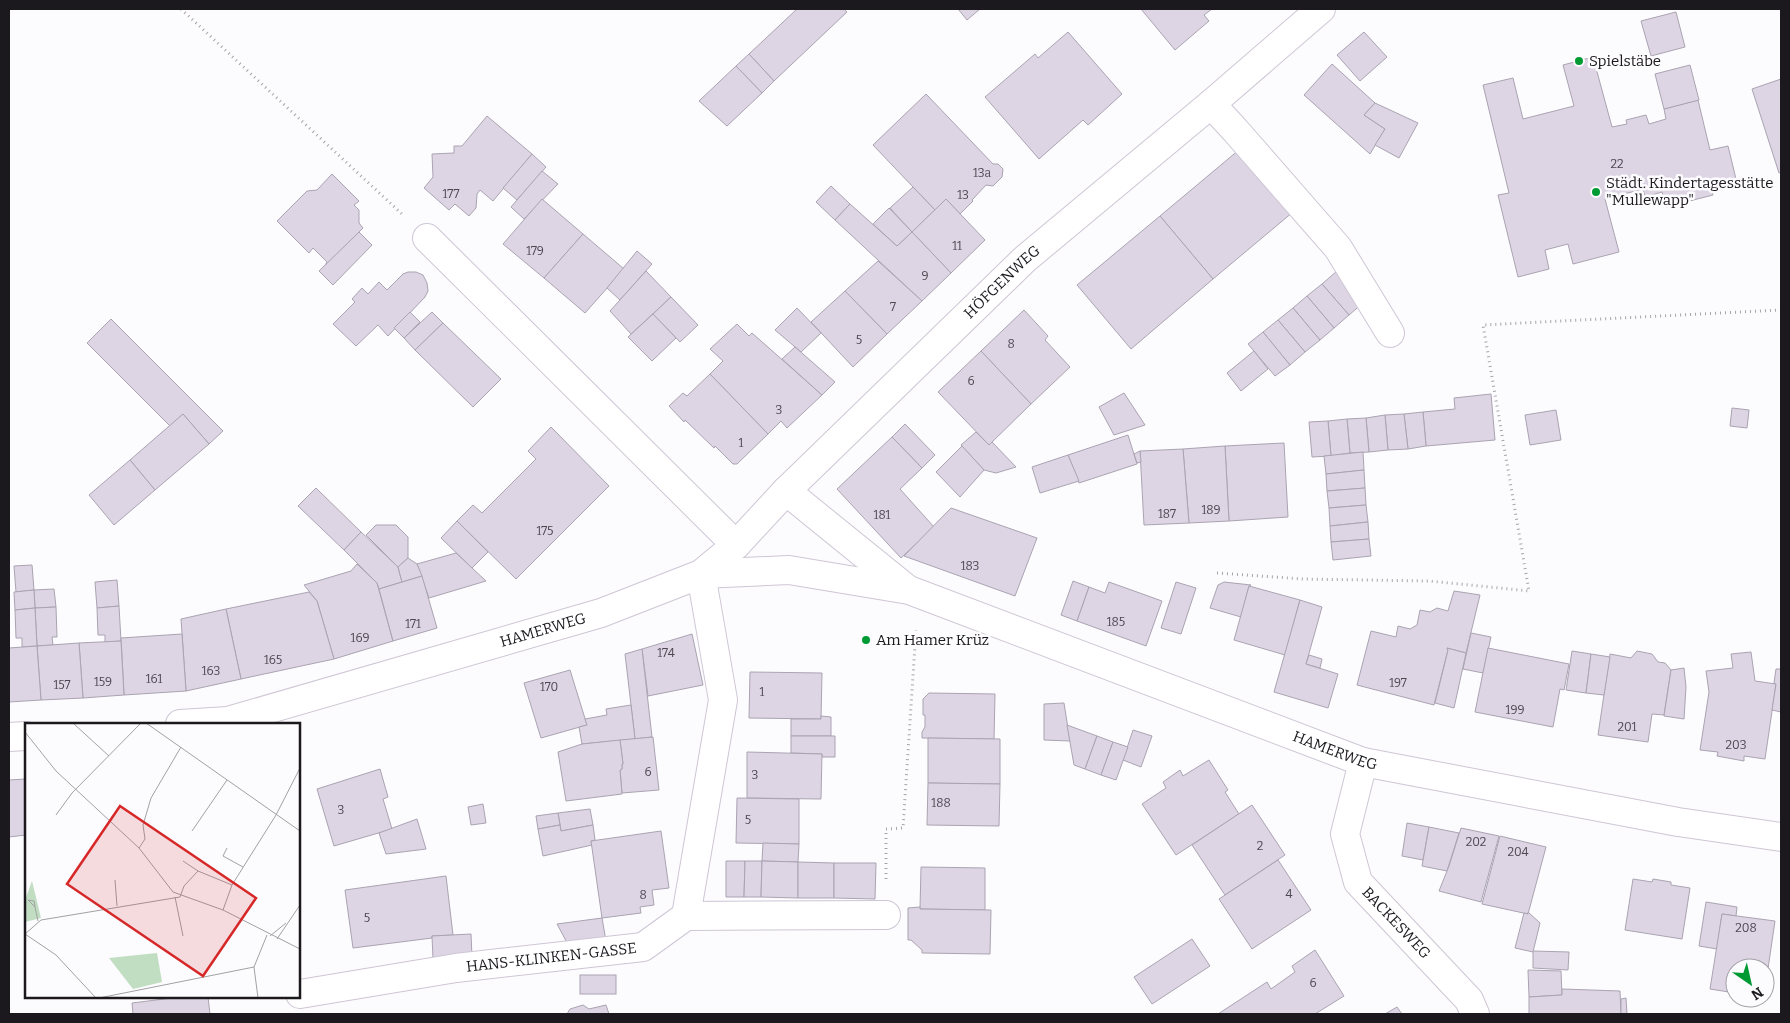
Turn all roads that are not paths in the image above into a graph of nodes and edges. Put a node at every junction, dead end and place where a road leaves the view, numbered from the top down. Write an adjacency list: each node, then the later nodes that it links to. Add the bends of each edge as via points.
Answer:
1 (1321, 9): 2 (street, HÖFGENWEG)
2 (1211, 104): 4 (street, via 1338,248); 5 (street, HÖFGENWEG, via 1025,259)
3 (427, 238): 6 (street)
4 (1390, 333)
5 (786, 491): 6 (street, HÖFGENWEG); 8 (street, HAMERWEG)
6 (736, 545): 7 (street, HÖFGENWEG)
7 (701, 574): 8 (street, HAMERWEG, via 789,570); 9 (street, HAMERWEG, via 601,613); 16 (street, via 723,700)
8 (909, 590): 13 (street, HAMERWEG)
9 (229, 722): 10 (street, HAMERWEG)
10 (204, 723)
11 (25, 736): 12 (street)
12 (9, 737)
13 (1363, 762): 14 (street, HAMERWEG, via 1678,822); 18 (street, BACKESWEG, via 1345,834 1358,882 1469,1000)
14 (1781, 837)
15 (886, 915): 16 (street)
16 (686, 916): 17 (street, HANS-KLINKEN-GASSE, via 643,947 456,968)
17 (300, 999)
18 (1475, 1014)

